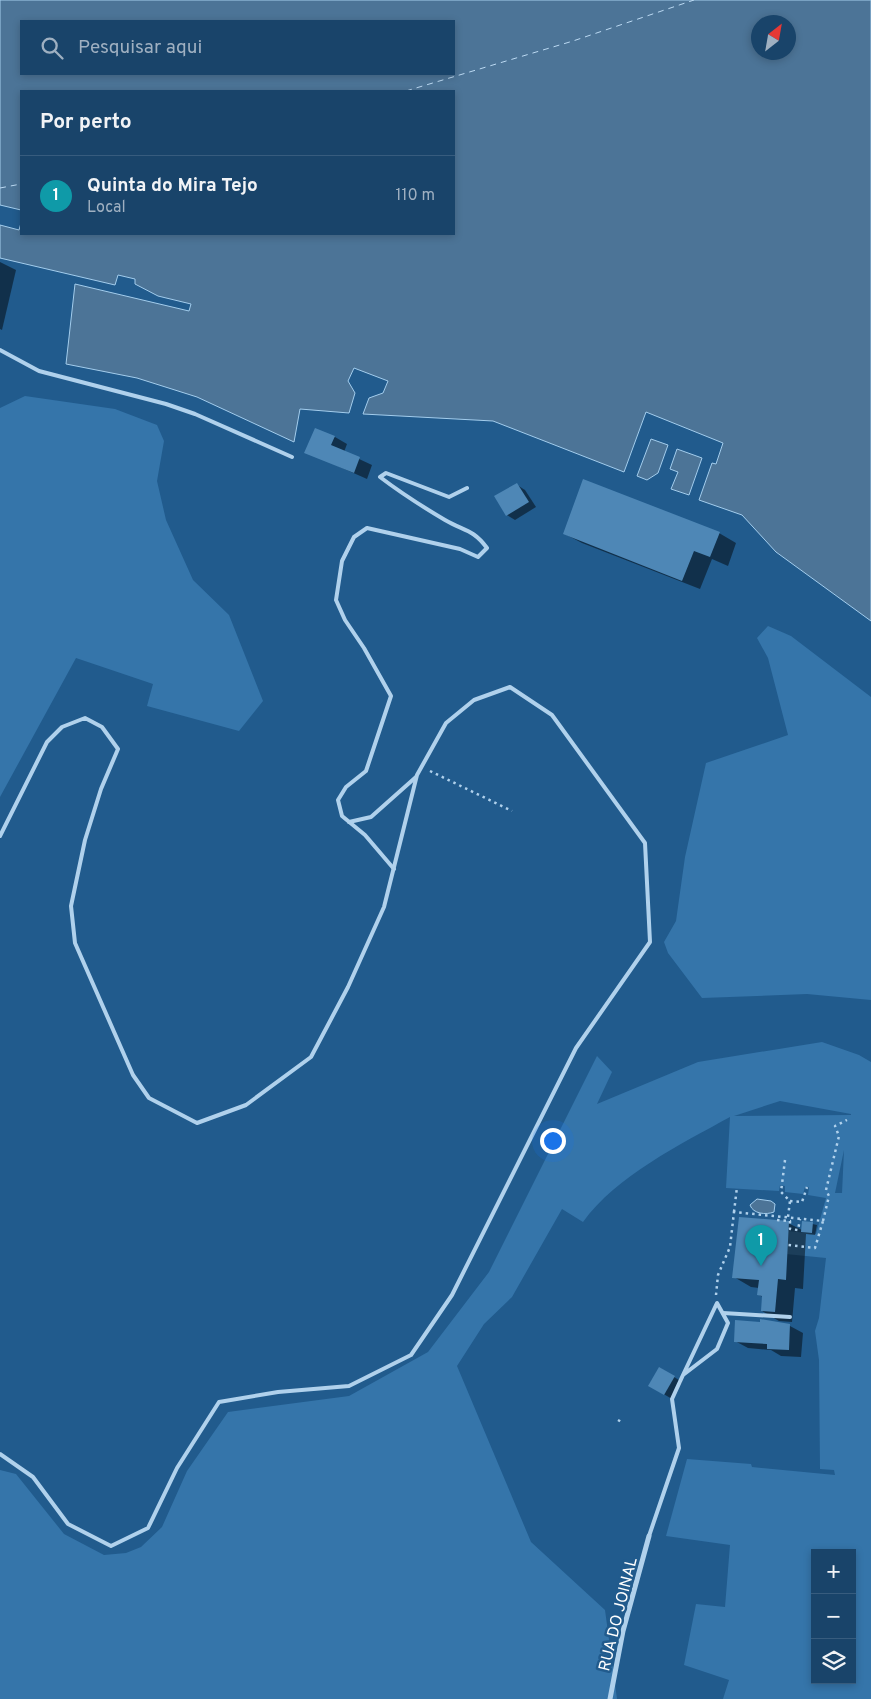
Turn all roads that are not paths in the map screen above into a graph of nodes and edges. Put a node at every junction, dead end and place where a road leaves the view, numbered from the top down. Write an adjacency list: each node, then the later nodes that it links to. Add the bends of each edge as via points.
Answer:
1 (0, 350): 2 (lane, via 39,371 195,414)
2 (292, 457)
3 (467, 488): 5 (lane, via 449,497 386,473 380,477 448,522 477,535 487,548 478,557 460,549 367,528 354,537 342,561 336,600 391,696 366,771 346,787 338,800 342,816)
4 (417, 775): 5 (lane, via 372,818); 7 (lane); 11 (lane, via 446,723 474,700 510,687 552,715 644,843 650,942 576,1048 452,1295 411,1355 350,1386 278,1392 220,1402 177,1468 148,1528 112,1546 68,1524 33,1478)
5 (349, 822): 7 (lane, via 366,835)
6 (0, 836): 7 (lane, via 46,742 62,727 85,718 102,726 118,749 85,840 70,906 75,943 133,1074 149,1098 197,1123 246,1105 311,1057 348,987 384,907)
7 (394, 869)
8 (723, 1313): 9 (lane); 10 (lane, via 728,1323 717,1349); 10 (lane, via 717,1303)
9 (790, 1317)
10 (682, 1375): 12 (lane, via 672,1399 679,1448)
11 (0, 1454)
12 (649, 1536): 13 (street, RUA DO JOINAL)
13 (610, 1699)

